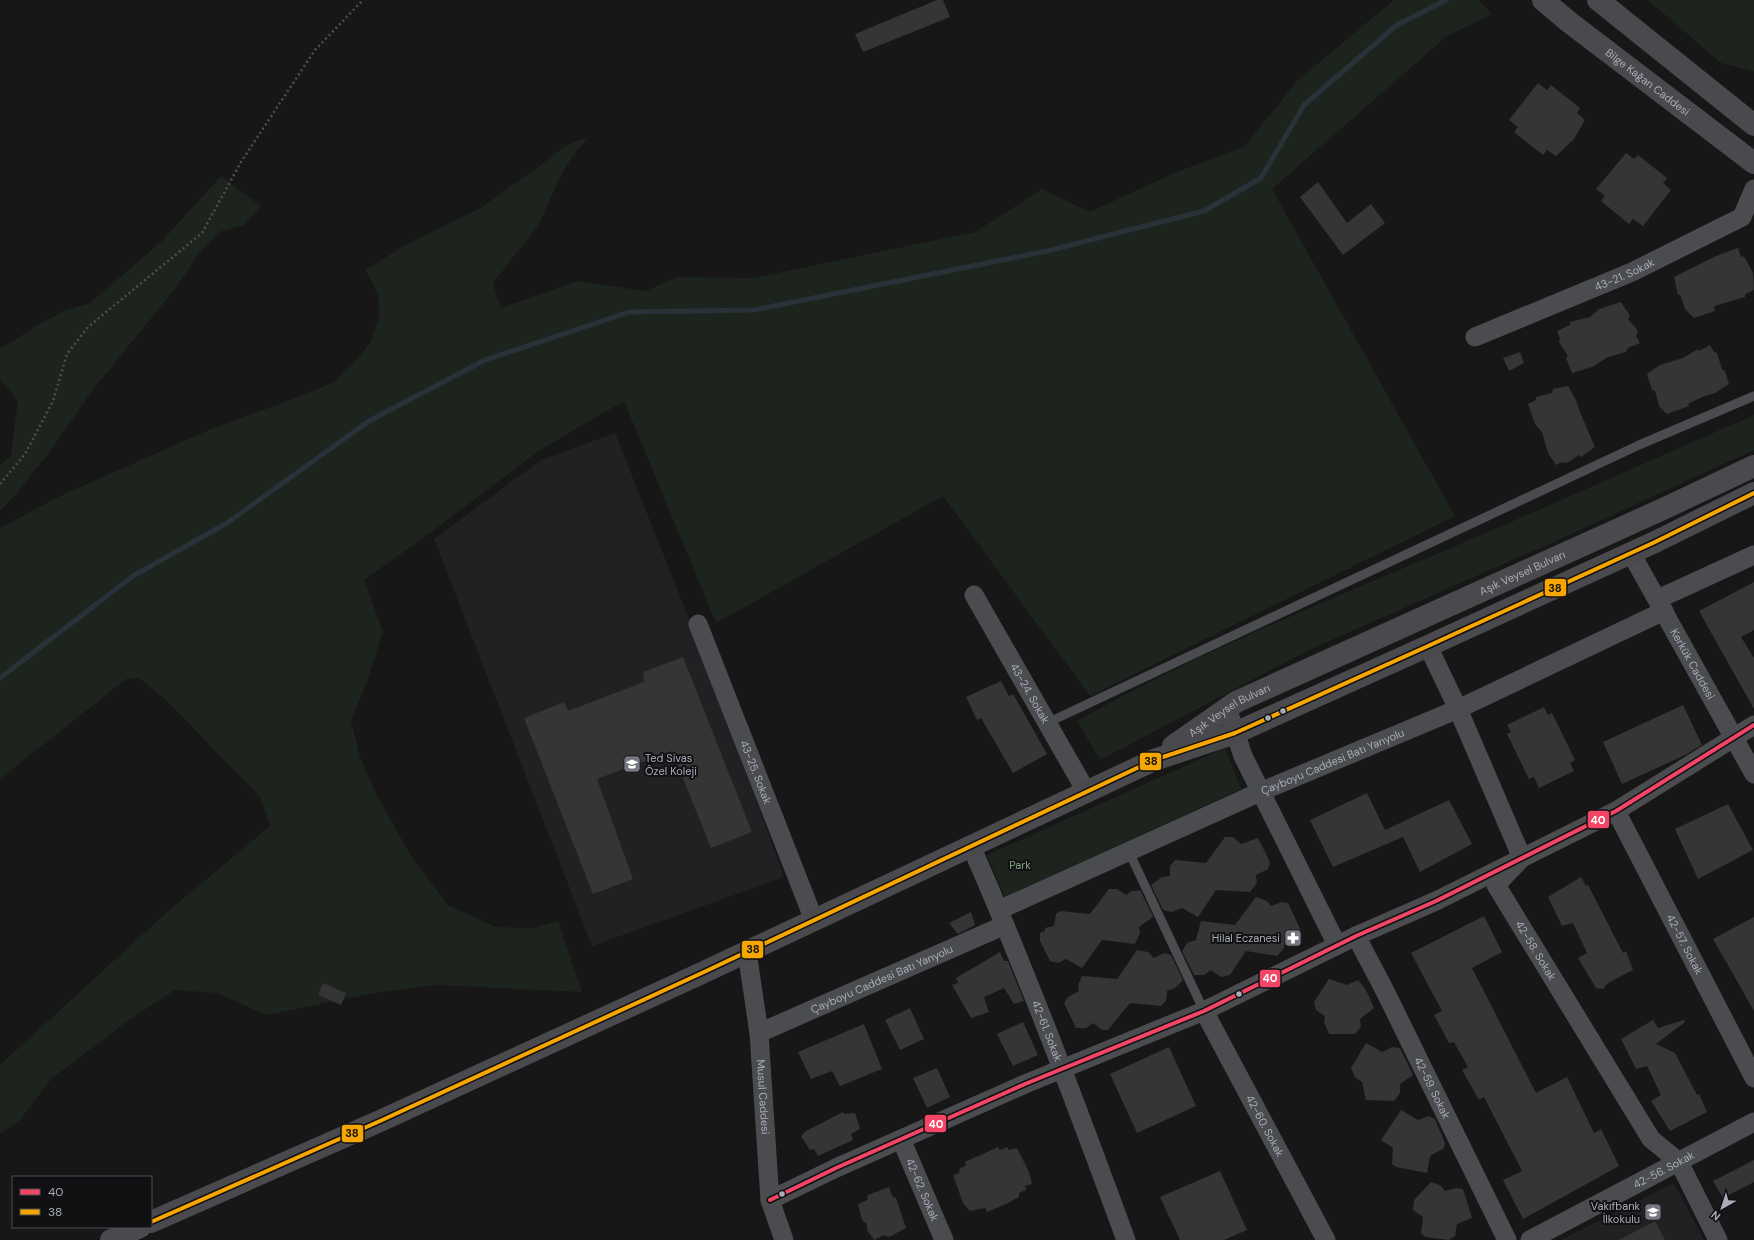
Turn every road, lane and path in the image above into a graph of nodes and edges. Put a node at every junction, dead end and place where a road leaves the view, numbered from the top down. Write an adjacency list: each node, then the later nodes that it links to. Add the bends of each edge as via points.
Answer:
1 (363, 0): 10 (path, via 315,50 241,162 202,233 88,327 67,354 53,401 25,454)
2 (1543, 0): 5 (street, Bilge Kağan Caddesi)
3 (1598, 0): 4 (street)
4 (1754, 125)
5 (1754, 162)
6 (1754, 189): 7 (street, 43-21. Sokak, via 1742,217 1632,272)
7 (1475, 337)
8 (1754, 396): 20 (lane, via 1639,445)
9 (1754, 466): 18 (street, Aşık Veysel Bulvarı)
10 (0, 484)
11 (1754, 493): 12 (street, Aşık Veysel Bulvarı)
12 (1631, 553): 15 (street, Kerkük Caddesi); 17 (street, Aşık Veysel Bulvarı)
13 (1754, 555): 15 (street, Çayboyu Caddesi Batı Yanyolu)
14 (974, 595): 20 (street, 43-24. Sokak)
15 (1661, 605): 19 (street, Çayboyu Caddesi Batı Yanyolu); 23 (street, Kerkük Caddesi)
16 (698, 624): 33 (street, 43-25. Sokak)
17 (1428, 646): 19 (street); 22 (street, Aşık Veysel Bulvarı)
18 (1227, 708): 22 (street); 24 (street, Aşık Veysel Bulvarı)
19 (1458, 709): 27 (street, Çayboyu Caddesi Batı Yanyolu); 31 (street)
20 (1047, 723): 26 (street, 43-24. Sokak)
21 (1754, 725): 23 (street)
22 (1236, 733): 24 (street, Aşık Veysel Bulvarı); 27 (street, via 1243,756)
23 (1734, 736): 25 (street, Kerkük Caddesi); 28 (street)
24 (1154, 760): 26 (street)
25 (1754, 774)
26 (1086, 792): 29 (street)
27 (1260, 792): 30 (street, Çayboyu Caddesi Batı Yanyolu); 35 (street)
28 (1616, 811): 31 (street); 40 (street, 42-57. Sokak)
29 (971, 846): 32 (street, 42-61. Sokak); 33 (street)
30 (1129, 852): 32 (street, Çayboyu Caddesi Batı Yanyolu); 37 (lane)
31 (1522, 858): 34 (street, via 1436,901); 43 (street, 42-58. Sokak, via 1496,885 1651,1139)
32 (1002, 918): 38 (street, Çayboyu Caddesi Batı Yanyolu); 39 (street, 42-61. Sokak)
33 (814, 920): 36 (street)
34 (1356, 936): 35 (street); 52 (street, 42-59. Sokak)
35 (1337, 945): 37 (street)
36 (747, 952): 38 (street, Musul Caddesi); 45 (street, via 387,1118)
37 (1204, 1011): 39 (street); 51 (street, 42-60. Sokak)
38 (759, 1033): 44 (street, Musul Caddesi)
39 (1063, 1069): 42 (street); 50 (street, 42-61. Sokak)
40 (1754, 1078)
41 (1754, 1122): 43 (street, 42-56. Sokak)
42 (900, 1139): 44 (street); 49 (street, 42-62. Sokak)
43 (1678, 1162): 53 (street, 42-56. Sokak); 54 (street, 42-58. Sokak)
44 (770, 1200): 48 (street, Musul Caddesi)
45 (152, 1222)
46 (138, 1228): 47 (street)
47 (111, 1240)
48 (784, 1240)
49 (944, 1240)
50 (1126, 1240)
51 (1326, 1240)
52 (1508, 1240)
53 (1530, 1240)
54 (1718, 1240)

